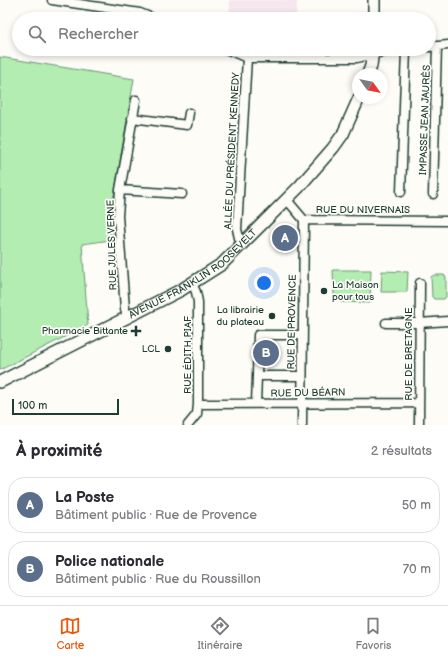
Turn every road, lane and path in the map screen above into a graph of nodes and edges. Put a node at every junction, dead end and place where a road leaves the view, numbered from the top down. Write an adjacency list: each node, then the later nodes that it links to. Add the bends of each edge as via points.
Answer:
1 (52, 0): 3 (street)
2 (374, 0): 4 (main road)
3 (133, 12)
4 (374, 12)
5 (448, 45): 6 (street)
6 (436, 47)
7 (242, 56): 12 (street)
8 (362, 56): 12 (street)
9 (372, 56): 13 (main road)
10 (409, 56): 19 (street)
11 (433, 56): 21 (street, IMPASSE JEAN JAURÈS)
12 (247, 58): 25 (street, ALLÉE DU PRÉSIDENT KENNEDY, via 237,229)
13 (369, 68)
14 (136, 100): 17 (street, RUE JULES VERNE)
15 (357, 104): 22 (main road, AVENUE FRANKLIN ROOSEVELT, via 336,144)
16 (189, 113): 17 (street, via 187,125)
17 (132, 118): 18 (street, RUE JULES VERNE)
18 (120, 190): 20 (street); 28 (street, RUE JULES VERNE, via 118,216)
19 (401, 192)
20 (182, 194)
21 (432, 194)
22 (287, 200): 23 (street, RUE DU NIVERNAIS); 25 (main road, AVENUE FRANKLIN ROOSEVELT)
23 (304, 220): 24 (street, RUE DU NIVERNAIS); 32 (street, RUE DE PROVENCE)
24 (448, 221)
25 (244, 244): 27 (main road, AVENUE FRANKLIN ROOSEVELT, via 222,264)
26 (420, 282): 31 (street, RUE DE BRETAGNE)
27 (192, 283): 28 (main road, AVENUE FRANKLIN ROOSEVELT); 39 (street, RUE ÉDITH PIAF, via 198,302)
28 (127, 317): 35 (main road, AVENUE FRANKLIN ROOSEVELT)
29 (448, 321): 31 (street)
30 (386, 323): 31 (street)
31 (419, 323): 38 (street, RUE DE BRETAGNE)
32 (302, 335): 33 (street, via 258,335); 34 (street, RUE DE PROVENCE)
33 (257, 376): 34 (street); 36 (street)
34 (302, 376): 37 (street, RUE DE PROVENCE)
35 (0, 382)
36 (256, 403): 37 (street, RUE DU BÉARN); 39 (street, RUE DU BÉARN)
37 (302, 403): 38 (street, RUE DU BÉARN); 41 (street, RUE DE PROVENCE)
38 (419, 403): 42 (street, RUE DE BRETAGNE)
39 (198, 404): 40 (street, RUE ÉDITH PIAF, via 197,414)
40 (188, 425)
41 (302, 425)
42 (419, 425)

